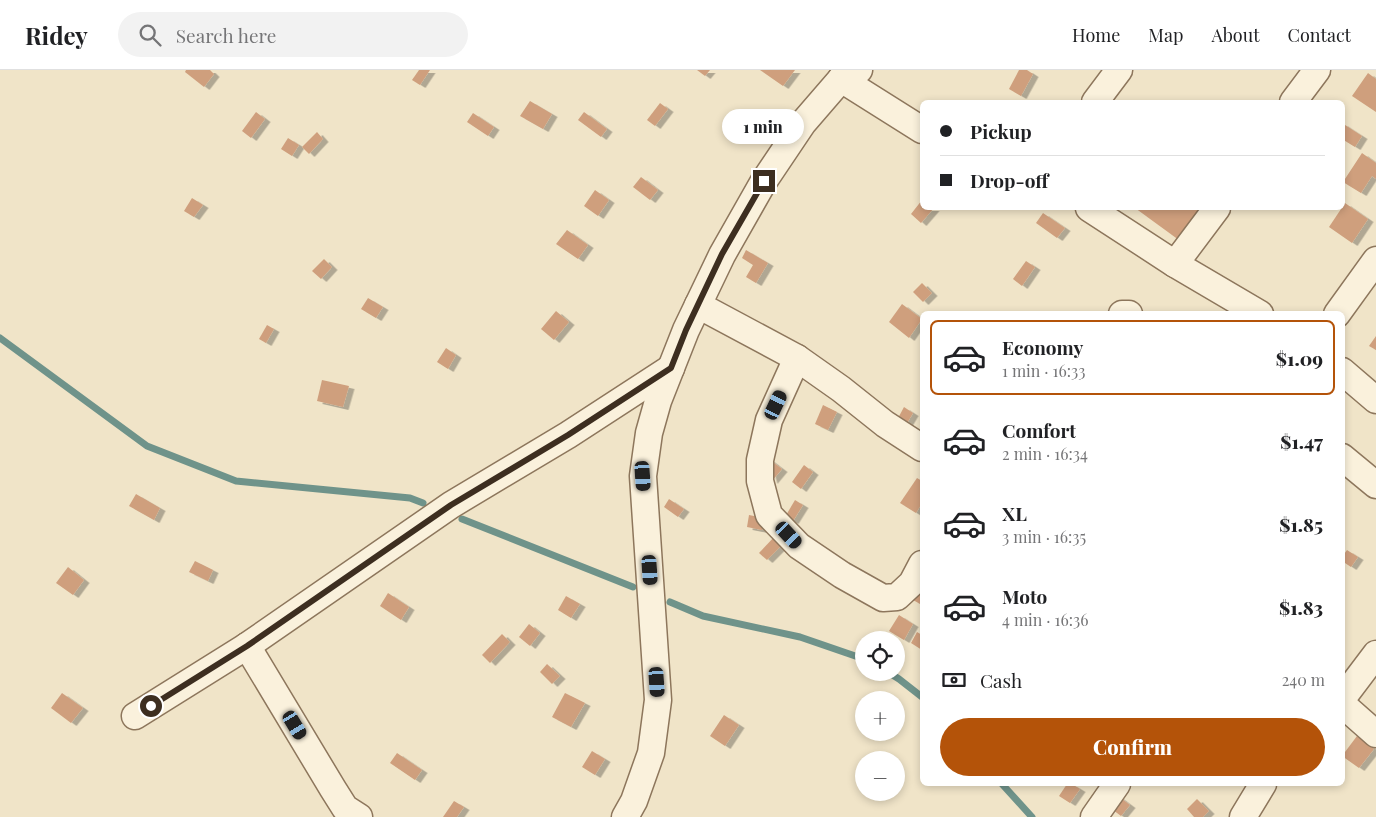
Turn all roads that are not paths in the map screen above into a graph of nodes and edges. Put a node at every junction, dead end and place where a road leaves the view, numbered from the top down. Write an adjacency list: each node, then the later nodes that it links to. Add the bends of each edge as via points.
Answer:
1 (1119, 70): 4 (street)
2 (1317, 70): 5 (street)
3 (850, 74): 6 (street); 11 (street, via 803,123 764,181 722,254)
4 (1096, 100)
5 (1294, 100)
6 (920, 128)
7 (1092, 210): 10 (street)
8 (1216, 210): 10 (street)
9 (1376, 260): 13 (street)
10 (1175, 264): 12 (street)
11 (698, 305): 14 (street); 15 (street)
12 (1255, 311)
13 (1339, 311)
14 (797, 358): 18 (street); 21 (street, via 769,420 760,460 760,482 769,515 799,546 883,598 897,597 912,582)
15 (671, 368): 22 (street, via 451,505); 31 (street, via 649,433 643,476 658,700 651,753)
16 (1345, 373): 17 (street)
17 (1376, 400)
18 (920, 447)
19 (1345, 459): 20 (street)
20 (1376, 485)
21 (920, 568)
22 (247, 646): 26 (street); 30 (street, via 345,808)
23 (1376, 654): 24 (street)
24 (1345, 695)
25 (1345, 707): 27 (street)
26 (135, 716)
27 (1376, 734)
28 (1116, 786): 32 (street)
29 (1263, 786): 33 (street)
30 (359, 817)
31 (625, 817)
32 (1094, 817)
33 (1243, 817)

